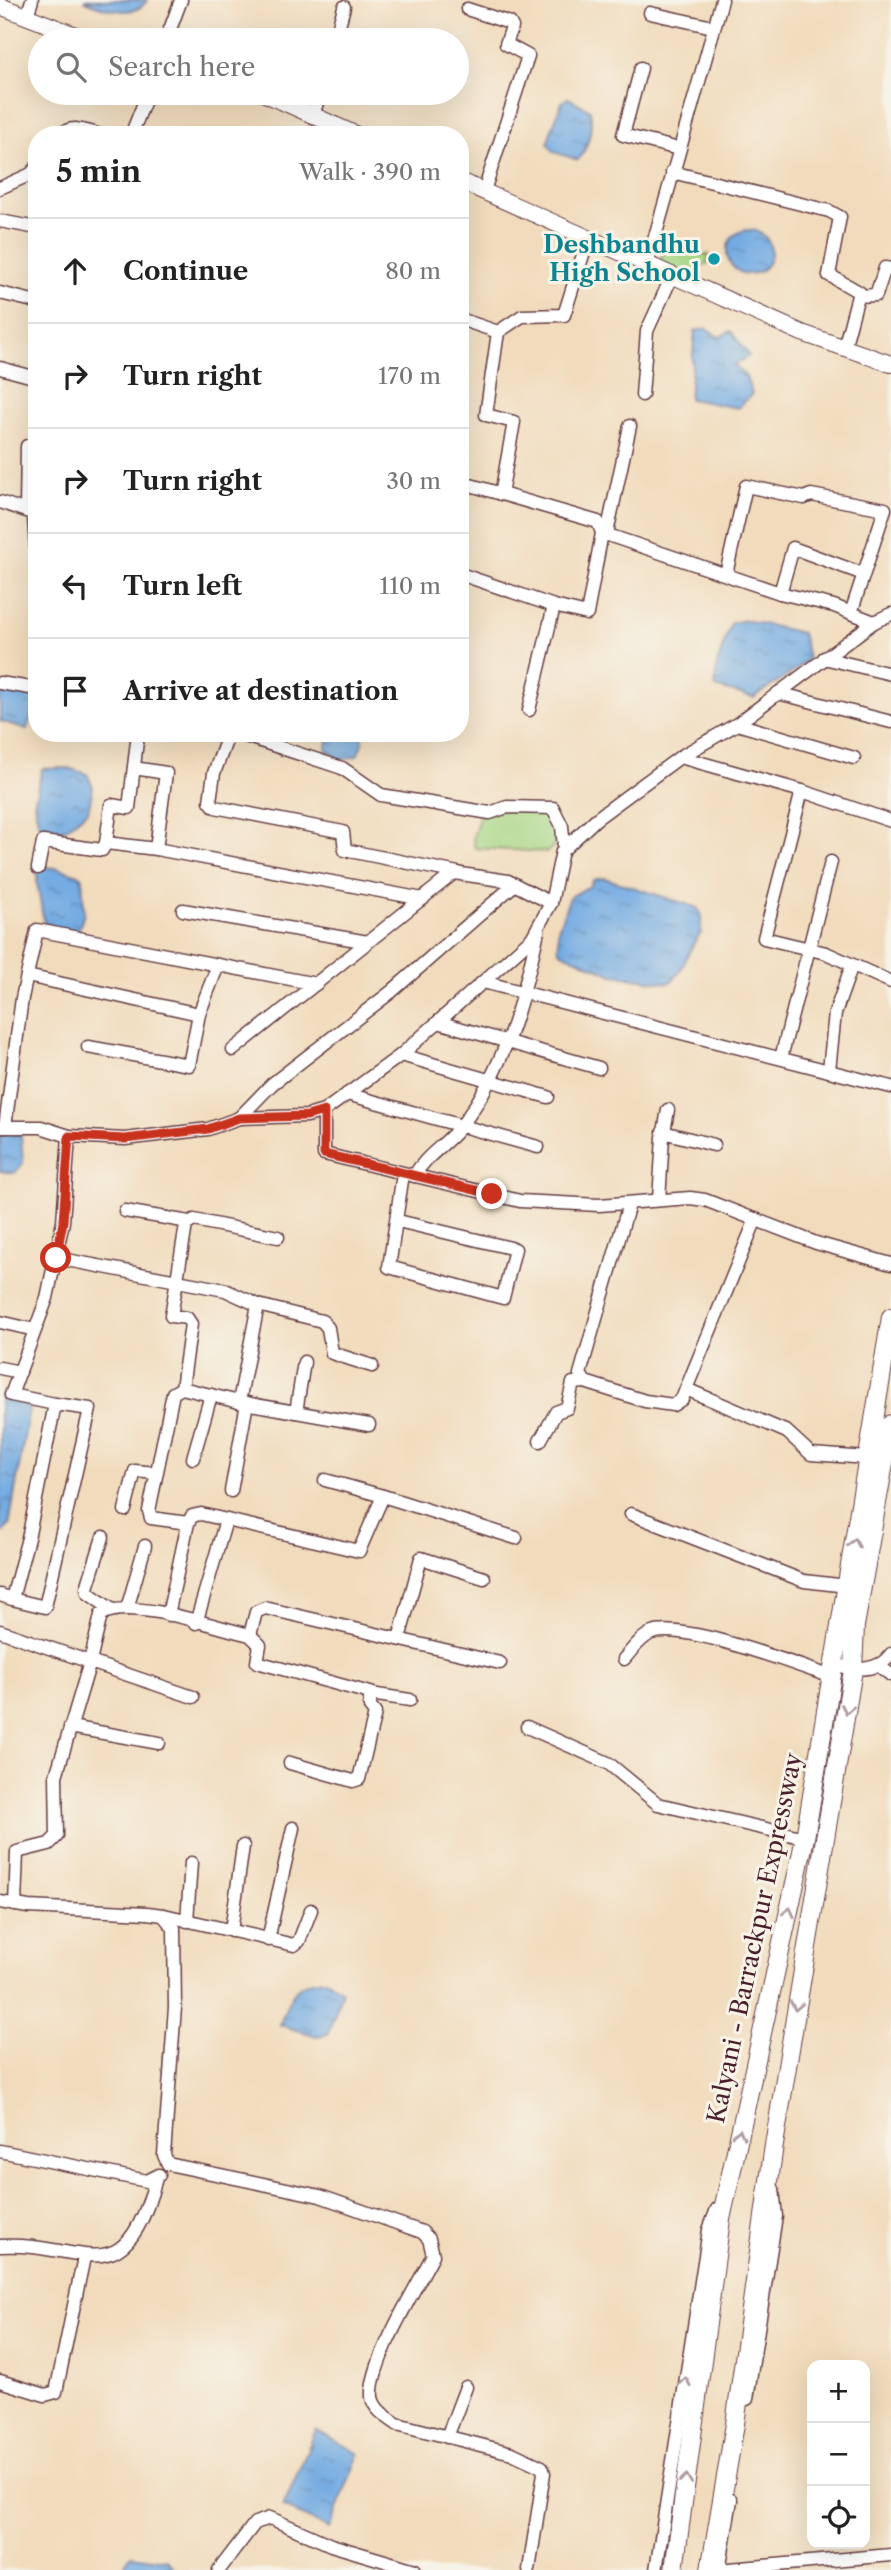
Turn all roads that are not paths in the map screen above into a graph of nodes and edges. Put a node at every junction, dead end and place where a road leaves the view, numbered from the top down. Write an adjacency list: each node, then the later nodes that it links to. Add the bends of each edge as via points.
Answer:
1 (32, 0): 8 (street)
2 (181, 0): 11 (street)
3 (722, 0): 9 (street)
4 (0, 6): 8 (main road)
5 (344, 7): 12 (street)
6 (467, 9): 25 (street, via 510,23 506,44 528,56)
7 (650, 13): 9 (street)
8 (27, 16): 10 (main road)
9 (713, 27): 20 (street)
10 (58, 28)
11 (170, 28)
12 (338, 28)
13 (641, 68): 20 (street, via 623,135)
14 (143, 105): 18 (street)
15 (289, 105): 17 (main road)
16 (316, 105): 17 (street)
17 (313, 116): 19 (main road)
18 (135, 126)
19 (336, 126)
20 (678, 149): 21 (street)
21 (672, 172): 29 (street); 33 (street, via 840,217 830,275)
22 (28, 175): 24 (street)
23 (469, 185): 25 (main road)
24 (0, 188)
25 (484, 191): 28 (main road)
26 (0, 221): 27 (street)
27 (28, 226)
28 (588, 239): 29 (main road); 36 (street, via 564,315 522,316)
29 (647, 265): 31 (main road)
30 (891, 269): 33 (street, via 885,268 876,295)
31 (672, 276): 37 (main road); 41 (street, via 648,331)
32 (0, 293): 34 (street)
33 (858, 296): 37 (street)
34 (28, 301)
35 (469, 322): 36 (street)
36 (498, 332): 44 (street, via 486,415 514,422)
37 (844, 348): 38 (main road)
38 (891, 364)
39 (0, 368): 40 (street)
40 (28, 376)
41 (642, 395)
42 (630, 426): 47 (street)
43 (469, 485): 44 (street)
44 (501, 494): 47 (street, via 598,522)
45 (0, 502): 46 (street)
46 (28, 513)
47 (604, 533): 48 (street); 52 (street, via 587,614)
48 (726, 574): 49 (street, via 746,486 885,509); 51 (street)
49 (863, 575): 51 (street, via 793,548); 53 (street)
50 (469, 577): 52 (street)
51 (780, 593): 53 (street)
52 (554, 607): 61 (street)
53 (850, 613): 55 (street)
54 (891, 614): 55 (street)
55 (874, 622): 56 (street)
56 (824, 658): 57 (street); 60 (street)
57 (891, 674)
58 (0, 683): 59 (street)
59 (28, 688)
60 (778, 694): 62 (street); 63 (street)
61 (529, 710)
62 (891, 722)
63 (737, 724): 67 (street); 68 (street)
64 (137, 742): 69 (street)
65 (226, 742): 77 (street, via 214,773 210,801 215,807 343,832 345,850)
66 (263, 742): 73 (street, via 342,768 381,795 490,813 507,807 553,808 562,826)
67 (680, 757): 70 (street); 73 (street)
68 (854, 758)
69 (134, 768): 72 (street, via 129,808 111,805); 74 (street, via 166,773)
70 (802, 791): 71 (street); 84 (street, via 764,938)
71 (891, 821)
72 (106, 843): 74 (street); 76 (street, via 102,850 43,842)
73 (564, 847): 80 (street)
74 (156, 849): 79 (street)
75 (831, 862): 84 (street)
76 (38, 868)
77 (458, 873): 78 (street); 79 (street)
78 (515, 884): 80 (street); 107 (street, via 391,992 272,1084)
79 (423, 899): 83 (street)
80 (551, 903): 82 (street)
81 (183, 909): 83 (street)
82 (538, 931): 88 (street); 91 (street)
83 (368, 942): 90 (street)
84 (808, 950): 86 (street); 98 (street)
85 (218, 965): 87 (street, via 37,930); 90 (street); 92 (street)
86 (852, 965): 89 (street); 100 (street, via 835,1013)
87 (27, 976): 92 (street); 108 (street)
88 (483, 982): 91 (street); 93 (street)
89 (891, 982)
90 (316, 984): 96 (street)
91 (524, 993): 94 (street); 98 (street)
92 (200, 1014): 95 (street, via 189,1065)
93 (438, 1022): 94 (street); 97 (street)
94 (509, 1042): 99 (street); 101 (street)
95 (88, 1047)
96 (233, 1050)
97 (401, 1055): 101 (street); 103 (street)
98 (781, 1058): 100 (street)
99 (598, 1068)
100 (829, 1070): 102 (street)
101 (491, 1080): 104 (street); 109 (street)
102 (891, 1087)
103 (347, 1094): 106 (street); 109 (street)
104 (548, 1097)
105 (668, 1110): 110 (street)
106 (324, 1111): 107 (street, via 307,1116); 114 (street, via 324,1154)
107 (239, 1118): 111 (street, via 208,1129 139,1137)
108 (2, 1127): 111 (street, via 41,1127)
109 (460, 1128): 113 (street); 114 (street)
110 (663, 1132): 112 (street); 115 (street)
111 (69, 1136): 122 (street)
112 (714, 1145)
113 (538, 1147)
114 (409, 1175): 116 (street, via 520,1201); 119 (street)
115 (659, 1200): 116 (street); 118 (street, via 705,1200)
116 (629, 1204): 133 (street, via 580,1374)
117 (125, 1211): 120 (street)
118 (756, 1219): 123 (street, via 816,1243); 135 (street)
119 (398, 1221): 119 (street, via 389,1267 503,1298 516,1249)
120 (189, 1222): 121 (street); 124 (street)
121 (278, 1237)
122 (56, 1258): 124 (street); 128 (street)
123 (891, 1264)
124 (176, 1283): 125 (street, via 225,1290); 134 (street, via 171,1316 187,1318 191,1324)
125 (258, 1305): 130 (street, via 322,1321 328,1328 332,1353); 137 (street)
126 (891, 1317): 144 (highway, Kalyani - Barrackpur Expressway)
127 (0, 1322): 128 (street)
128 (35, 1330): 132 (street)
129 (304, 1362): 139 (street)
130 (372, 1366)
131 (0, 1368): 132 (street)
132 (20, 1372): 138 (street, via 11,1395)
133 (585, 1382): 135 (street, via 673,1405); 142 (street, via 573,1383 567,1408 556,1412)
134 (182, 1388): 136 (street); 145 (street, via 173,1392)
135 (686, 1389): 144 (street, via 787,1432 811,1454)
136 (211, 1395): 137 (street); 143 (street)
137 (243, 1402): 139 (street); 147 (street)
138 (55, 1404): 158 (street, via 29,1534); 158 (street, via 90,1409 45,1607)
139 (296, 1412): 141 (street)
140 (891, 1424): 172 (highway, via 855,1626)
141 (369, 1425)
142 (540, 1441)
143 (193, 1458)
144 (868, 1458): 157 (highway, Kalyani - Barrackpur Expressway, one-way to 144)
145 (156, 1473): 149 (street, via 135,1471); 152 (street, via 151,1518)
146 (325, 1480): 148 (street)
147 (230, 1491)
148 (383, 1496): 151 (street, via 359,1551); 154 (street)
149 (125, 1510)
150 (631, 1514): 157 (street, via 804,1581)
151 (226, 1520): 152 (street, via 201,1514); 162 (street)
152 (188, 1523): 161 (street)
153 (103, 1537): 159 (street, via 87,1588)
154 (516, 1538)
155 (145, 1546): 160 (street)
156 (484, 1578): 165 (street, via 421,1558)
157 (847, 1586): 171 (highway, Kalyani - Barrackpur Expressway)
158 (6, 1597)
159 (111, 1609): 160 (street); 168 (street, via 101,1615)
160 (127, 1609): 161 (street)
161 (168, 1615): 162 (street)
162 (196, 1623): 164 (street)
163 (0, 1631): 168 (street)
164 (250, 1635): 165 (street, via 256,1612 265,1608); 174 (street, via 260,1645 257,1662)
165 (399, 1639): 169 (street)
166 (891, 1654): 170 (street)
167 (624, 1659): 171 (street, via 643,1639 661,1632 740,1645)
168 (90, 1662): 175 (street); 177 (street)
169 (500, 1663)
170 (878, 1665): 172 (street); 173 (street)
171 (833, 1670): 172 (street); 182 (highway, Kalyani - Barrackpur Expressway)
172 (853, 1670): 194 (highway, one-way to 194)
173 (891, 1675)
174 (370, 1693): 176 (street); 180 (street, via 375,1713 359,1779)
175 (193, 1697)
176 (410, 1700)
177 (70, 1727): 179 (street); 186 (street, via 56,1776 57,1836 48,1844 17,1852)
178 (527, 1727): 182 (street, via 608,1763 658,1804)
179 (159, 1742)
180 (290, 1763)
181 (293, 1828): 191 (street)
182 (805, 1838): 195 (highway, Kalyani - Barrackpur Expressway, one-way to 182)
183 (243, 1846): 190 (street)
184 (191, 1863): 189 (street)
185 (0, 1902): 186 (street)
186 (15, 1905): 188 (street)
187 (311, 1910): 191 (street, via 297,1944)
188 (163, 1915): 189 (street); 193 (street, via 174,1928 175,2007 164,2155)
189 (187, 1921): 190 (street)
190 (231, 1931): 191 (street)
191 (268, 1940)
192 (0, 2151): 196 (street, via 146,2181)
193 (168, 2164): 196 (street); 201 (street, via 320,2196 422,2232 433,2255 384,2351 373,2379 372,2397 383,2415 397,2424)
194 (770, 2171): 208 (highway); 209 (street, via 776,2216)
195 (730, 2175): 206 (street, one-way to 195, via 709,2230); 207 (highway, Kalyani - Barrackpur Expressway, one-way to 195, via 720,2219)
196 (156, 2178): 198 (street, via 149,2206 130,2238 106,2255)
197 (0, 2246): 198 (street)
198 (84, 2257): 199 (street, via 56,2392 45,2395)
199 (0, 2381)
200 (466, 2387): 201 (street)
201 (447, 2437): 205 (street, via 542,2467)
202 (891, 2555): 209 (street)
203 (219, 2570): 204 (street, via 256,2523 270,2518 331,2545)
204 (415, 2570)
205 (529, 2570)
206 (656, 2570)
207 (674, 2570)
208 (710, 2570)
209 (719, 2570)

